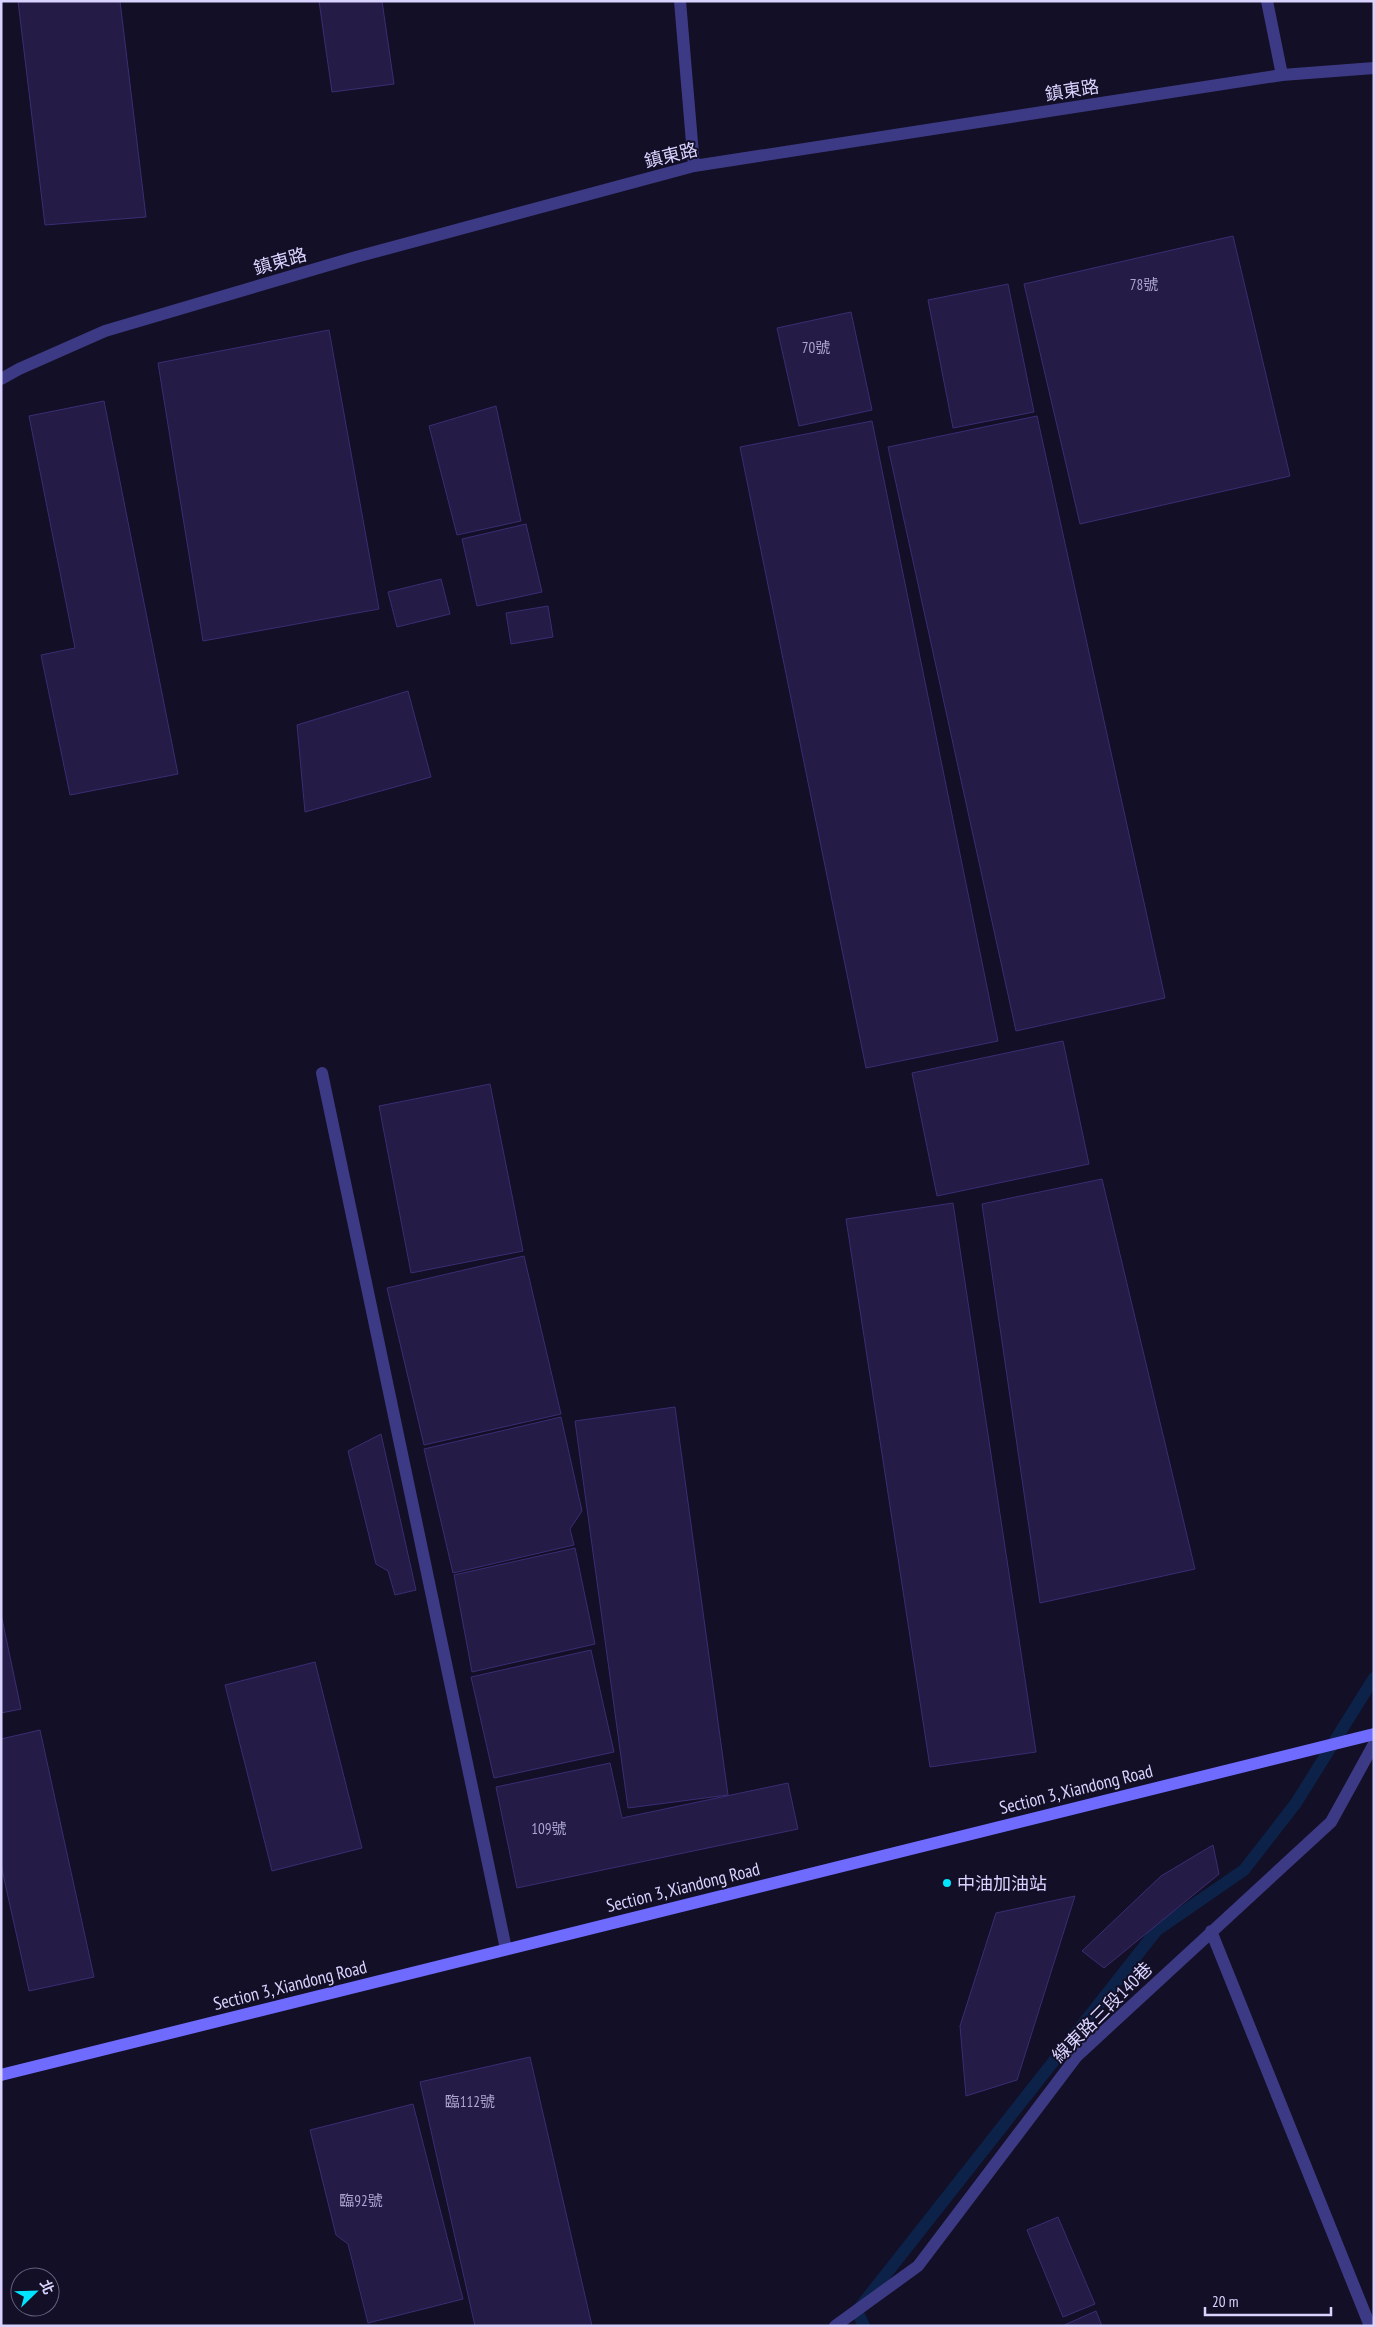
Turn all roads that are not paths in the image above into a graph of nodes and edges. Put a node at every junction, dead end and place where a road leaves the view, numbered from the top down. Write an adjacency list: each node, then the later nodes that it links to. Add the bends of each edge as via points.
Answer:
1 (680, 1): 5 (street)
2 (1268, 1): 4 (street)
3 (1374, 68): 4 (street, 鎮東路)
4 (1282, 75): 5 (street, 鎮東路)
5 (694, 166): 6 (street, 鎮東路, via 356,257 105,331)
6 (1, 379)
7 (322, 1072): 11 (street)
8 (1368, 1735): 11 (main road, Section 3, Xiandong Road)
9 (1374, 1744): 10 (street, 線東路三段140巷, via 1331,1822)
10 (1211, 1931): 13 (street, 線東路三段140巷, via 1078,2056 918,2266); 14 (street)
11 (506, 1949): 12 (main road, Section 3, Xiandong Road)
12 (1, 2075)
13 (835, 2326)
14 (1370, 2326)

